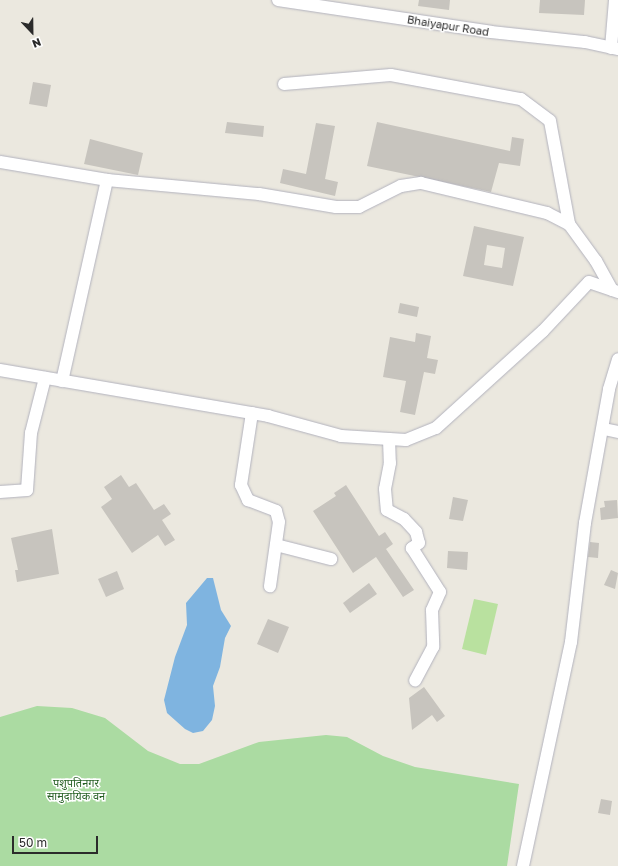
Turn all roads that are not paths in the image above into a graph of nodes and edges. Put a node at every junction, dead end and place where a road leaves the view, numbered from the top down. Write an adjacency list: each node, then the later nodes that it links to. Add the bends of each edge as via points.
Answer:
1 (281, 0): 3 (street, Bhaiyapur Road)
2 (615, 0): 3 (street)
3 (615, 49)
4 (284, 84): 7 (street, via 391,75 521,99 550,121)
5 (0, 162): 6 (street)
6 (107, 180): 7 (street, via 258,194 336,207 359,207 402,186 421,183 547,213); 12 (street)
7 (569, 224): 8 (street)
8 (615, 291): 16 (street, via 589,282 543,331 436,428 406,440)
9 (618, 359): 14 (street, via 609,389)
10 (0, 370): 11 (street)
11 (45, 378): 12 (street); 17 (street, via 31,433 27,490)
12 (62, 381): 13 (street)
13 (252, 413): 16 (street, via 341,436); 18 (street, via 241,485 248,500 276,511 279,522)
14 (604, 429): 15 (street); 22 (street, via 585,523 571,642)
15 (618, 432)
16 (389, 439): 21 (street, via 390,463 384,490 387,510 404,519 416,532 419,543 412,548 440,592 432,610 433,647)
17 (0, 492)
18 (276, 545): 19 (street); 20 (street)
19 (331, 559)
20 (270, 586)
21 (415, 682)
22 (523, 866)

